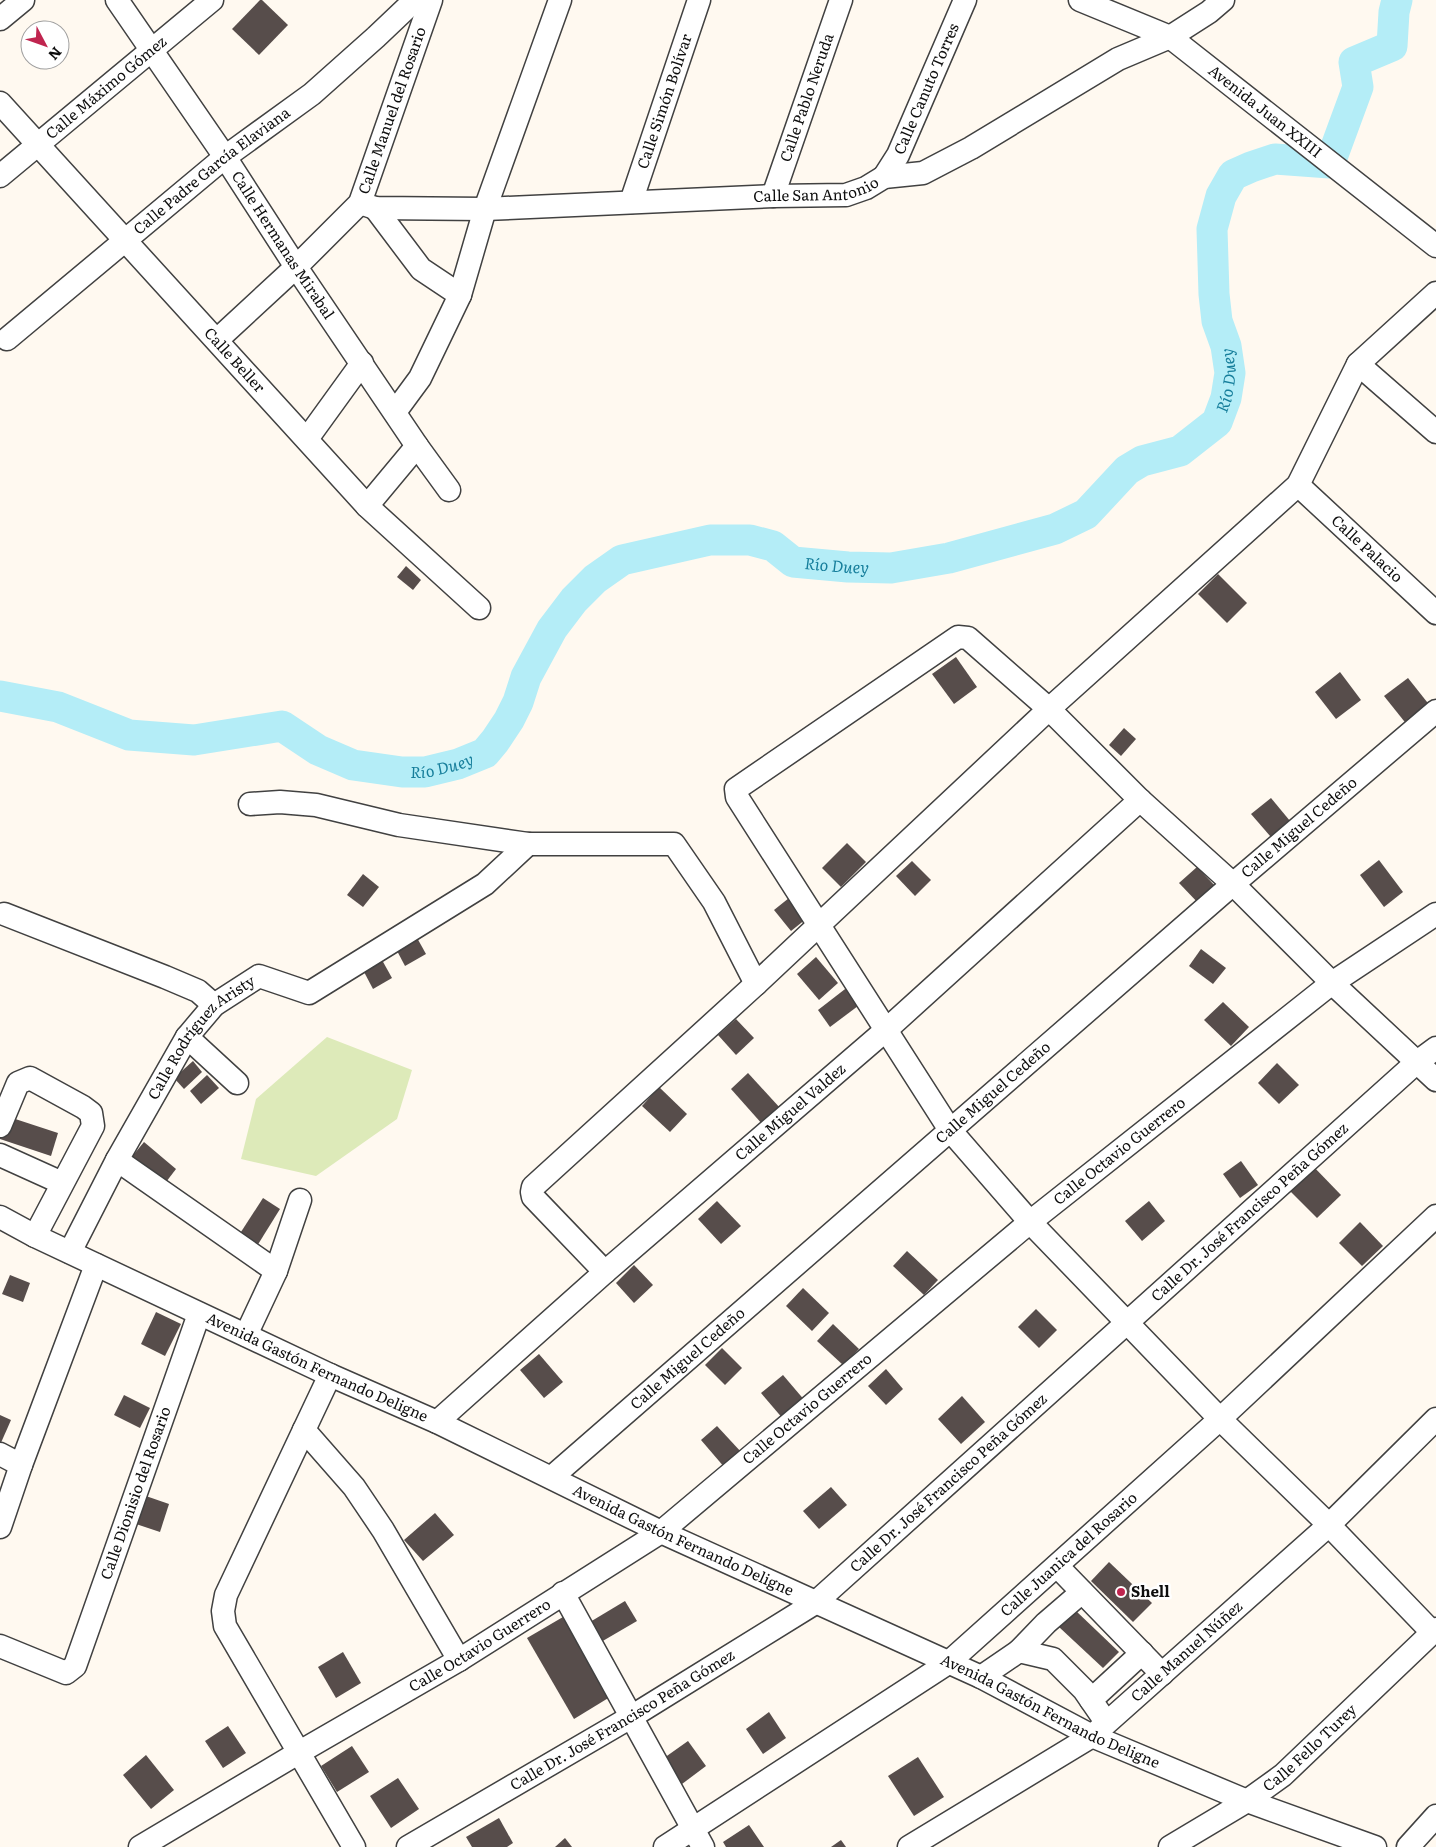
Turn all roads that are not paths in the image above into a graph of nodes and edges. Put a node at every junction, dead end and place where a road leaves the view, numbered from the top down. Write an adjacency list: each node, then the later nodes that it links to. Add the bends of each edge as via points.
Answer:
1 (23, 0): 13 (street)
2 (117, 0): 15 (street, Calle Hermanas Mirabal)
3 (212, 0): 15 (street, Calle Máximo Gómez)
4 (415, 0): 18 (street, Calle Padre García Elaviana, via 312,94)
5 (431, 0): 23 (street, Calle Manuel del Rosario)
6 (560, 0): 24 (street)
7 (699, 0): 22 (street, Calle Simón Bolívar)
8 (841, 0): 21 (street, Calle Pablo Neruda)
9 (965, 0): 20 (street, Calle Canuto Torres, via 898,156)
10 (1080, 0): 12 (street, Avenida Juan XXIII)
11 (1223, 0): 14 (street, Calle San Antonio)
12 (1111, 6): 14 (street, Avenida Juan XXIII)
13 (0, 18)
14 (1170, 37): 20 (street, Calle San Antonio, via 1118,59 923,173); 26 (street, Avenida Juan XXIII)
15 (151, 51): 17 (street, Calle Máximo Gómez); 18 (street, Calle Hermanas Mirabal)
16 (0, 103): 17 (street, Calle Beller)
17 (39, 144): 19 (street, Calle Máximo Gómez); 25 (street, Calle Beller)
18 (225, 157): 25 (street, Calle Padre García Elaviana); 27 (street, Calle Hermanas Mirabal)
19 (0, 176)
20 (884, 177): 21 (street, Calle San Antonio, via 846,195)
21 (773, 196): 22 (street, Calle San Antonio)
22 (631, 202): 24 (street, Calle San Antonio)
23 (368, 205): 24 (street, Calle San Antonio); 27 (street, Calle Manuel del Rosario); 29 (street, via 421,269)
24 (485, 209): 29 (street)
25 (126, 240): 30 (street, Calle Padre García Elaviana); 31 (street, Calle Beller)
26 (1436, 246)
27 (296, 267): 31 (street, Calle Manuel del Rosario); 32 (street, Calle Hermanas Mirabal)
28 (1436, 293): 33 (street)
29 (460, 295): 34 (street, via 420,378)
30 (7, 339)
31 (217, 340): 36 (street, Calle Beller)
32 (362, 363): 34 (street, Calle Hermanas Mirabal); 36 (street)
33 (1358, 364): 35 (street); 38 (street)
34 (395, 412): 37 (street, Calle Hermanas Mirabal)
35 (1436, 432)
36 (306, 439): 40 (street, Calle Beller)
37 (417, 446): 39 (street, Calle Hermanas Mirabal); 40 (street)
38 (1298, 485): 42 (street, Calle Palacio); 43 (street)
39 (449, 490)
40 (367, 506): 41 (street, Calle Beller)
41 (479, 608)
42 (1436, 613)
43 (1049, 709): 45 (street); 51 (street); 51 (street, via 968,638 958,638 736,789 737,797)
44 (1436, 711): 48 (street, Calle Miguel Cedeño)
45 (1140, 800): 48 (street); 55 (street, Calle Miguel Valdez)
46 (250, 804): 47 (street, via 316,804 399,825)
47 (528, 844): 53 (street, via 674,844 714,902); 54 (street, Calle Rodríguez Aristy, via 485,884 309,993 259,976)
48 (1233, 884): 52 (street); 62 (street, Calle Miguel Cedeño)
49 (4, 914): 54 (street, via 198,991)
50 (1436, 914): 52 (street, Calle Octavio Guerrero)
51 (819, 926): 53 (street); 55 (street)
52 (1332, 983): 58 (street); 69 (street, Calle Octavio Guerrero)
53 (756, 984): 74 (street, via 533,1187 534,1197)
54 (214, 1005): 56 (street, Calle Rodríguez Aristy)
55 (886, 1030): 62 (street); 74 (street, Calle Miguel Valdez)
56 (187, 1037): 60 (street); 64 (street, Calle Rodríguez Aristy)
57 (1436, 1048): 58 (street, Calle Dr. José Francisco Peña Gómez)
58 (1417, 1062): 59 (street); 76 (street, Calle Dr. José Francisco Peña Gómez)
59 (1436, 1080)
60 (237, 1083)
61 (0, 1126): 65 (street, via 18,1082 30,1078 91,1113 93,1126)
62 (950, 1130): 69 (street); 85 (street, Calle Miguel Cedeño)
63 (0, 1155): 65 (street)
64 (117, 1160): 71 (street, Calle Rodríguez Aristy); 73 (street)
65 (62, 1183): 70 (street)
66 (300, 1200): 73 (street)
67 (1436, 1216): 79 (street, Calle Juanica del Rosario)
68 (0, 1218): 70 (street, Avenida Gastón Fernando Deligne)
69 (1030, 1222): 76 (street); 88 (street, Calle Octavio Guerrero)
70 (35, 1236): 71 (street, Avenida Gastón Fernando Deligne)
71 (70, 1252): 72 (street, Avenida Gastón Fernando Deligne)
72 (96, 1265): 75 (street, Avenida Gastón Fernando Deligne); 84 (street)
73 (276, 1271): 77 (street)
74 (605, 1272): 81 (street, Calle Miguel Valdez)
75 (200, 1314): 77 (street, Avenida Gastón Fernando Deligne); 94 (street, Calle Dionisio del Rosario, via 75,1666 66,1673)
76 (1128, 1322): 79 (street); 92 (street, Calle Dr. José Francisco Peña Gómez)
77 (246, 1335): 78 (street, Avenida Gastón Fernando Deligne)
78 (330, 1375): 81 (street, Avenida Gastón Fernando Deligne); 82 (street)
79 (1220, 1419): 86 (street); 89 (street, Calle Juanica del Rosario)
80 (1436, 1419): 86 (street, Calle Manuel Núñez)
81 (438, 1422): 85 (street, Avenida Gastón Fernando Deligne)
82 (304, 1430): 97 (street, via 354,1487 383,1530); 104 (street, via 226,1596 223,1611 225,1626)
83 (0, 1454): 84 (street)
84 (21, 1465): 87 (street)
85 (552, 1477): 88 (street, Avenida Gastón Fernando Deligne)
86 (1329, 1525): 93 (street); 99 (street, Calle Manuel Núñez)
87 (0, 1527)
88 (662, 1532): 91 (street, Calle Octavio Guerrero); 92 (street, Avenida Gastón Fernando Deligne)
89 (1057, 1566): 90 (street); 98 (street, Calle Juanica del Rosario)
90 (1082, 1592): 95 (street); 96 (street)
91 (563, 1593): 97 (street, Calle Octavio Guerrero); 102 (street)
92 (814, 1603): 98 (street, Avenida Gastón Fernando Deligne); 102 (street, Calle Dr. José Francisco Peña Gómez)
93 (1434, 1631): 105 (street, Calle Fello Turey, via 1283,1775)
94 (0, 1646)
95 (1019, 1651): 100 (street); 101 (street, via 1053,1659)
96 (1142, 1653): 99 (street); 101 (street)
97 (459, 1660): 104 (street, Calle Octavio Guerrero)
98 (948, 1663): 100 (street, Avenida Gastón Fernando Deligne); 107 (street, Calle Juanica del Rosario)
99 (1162, 1674): 103 (street, Calle Manuel Núñez)
100 (981, 1677): 103 (street, Avenida Gastón Fernando Deligne)
101 (1091, 1700): 103 (street)
102 (631, 1717): 107 (street); 110 (street, Calle Dr. José Francisco Peña Gómez)
103 (1099, 1729): 105 (street, Avenida Gastón Fernando Deligne); 112 (street, Calle Manuel Núñez)
104 (298, 1753): 108 (street, Calle Octavio Guerrero); 109 (street)
105 (1247, 1801): 113 (street, Calle Fello Turey); 114 (street, Avenida Gastón Fernando Deligne)
106 (1436, 1816): 115 (street)
107 (698, 1838): 111 (street, Calle Juanica del Rosario)
108 (140, 1847)
109 (354, 1847)
110 (408, 1847)
111 (664, 1847)
112 (909, 1847)
113 (1170, 1847)
114 (1375, 1847)
115 (1408, 1847)

